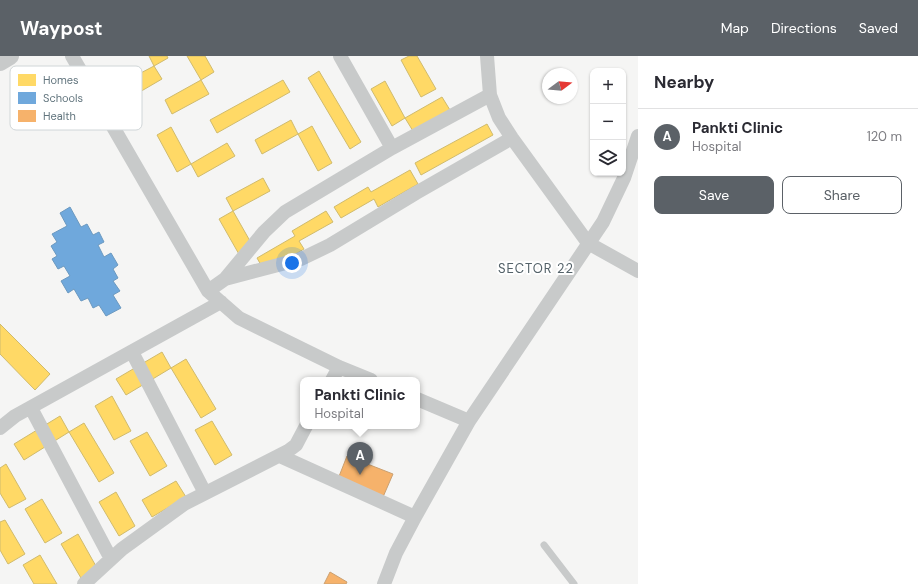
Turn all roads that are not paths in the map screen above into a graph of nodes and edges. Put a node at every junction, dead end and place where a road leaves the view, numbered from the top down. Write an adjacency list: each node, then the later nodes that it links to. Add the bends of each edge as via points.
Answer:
1 (10, 56): 5 (street)
2 (72, 56): 6 (street)
3 (340, 56): 11 (street)
4 (487, 56): 7 (street)
5 (0, 62)
6 (78, 66)
7 (490, 95): 10 (street, via 499,118); 11 (street)
8 (115, 130): 15 (street)
9 (638, 136): 12 (street, via 624,178 603,222)
10 (512, 138): 12 (street); 14 (street, via 330,245 301,259)
11 (392, 148): 14 (street, via 285,212 264,232)
12 (588, 243): 13 (street); 23 (street)
13 (638, 271)
14 (225, 279): 15 (street)
15 (208, 291): 16 (street)
16 (221, 302): 17 (street); 18 (street, via 240,318)
17 (132, 352): 22 (street); 27 (street)
18 (339, 367): 19 (street); 20 (street)
19 (334, 377)
20 (363, 377)
21 (420, 400): 23 (street)
22 (31, 408): 24 (street); 30 (street)
23 (469, 420): 28 (street)
24 (0, 428)
25 (304, 429): 26 (street, via 296,445)
26 (280, 456): 27 (street); 28 (street)
27 (205, 493): 30 (street, via 184,504)
28 (415, 517): 32 (street, via 396,553)
29 (544, 545): 33 (lane)
30 (111, 559): 31 (street)
31 (84, 584)
32 (384, 584)
33 (574, 584)

